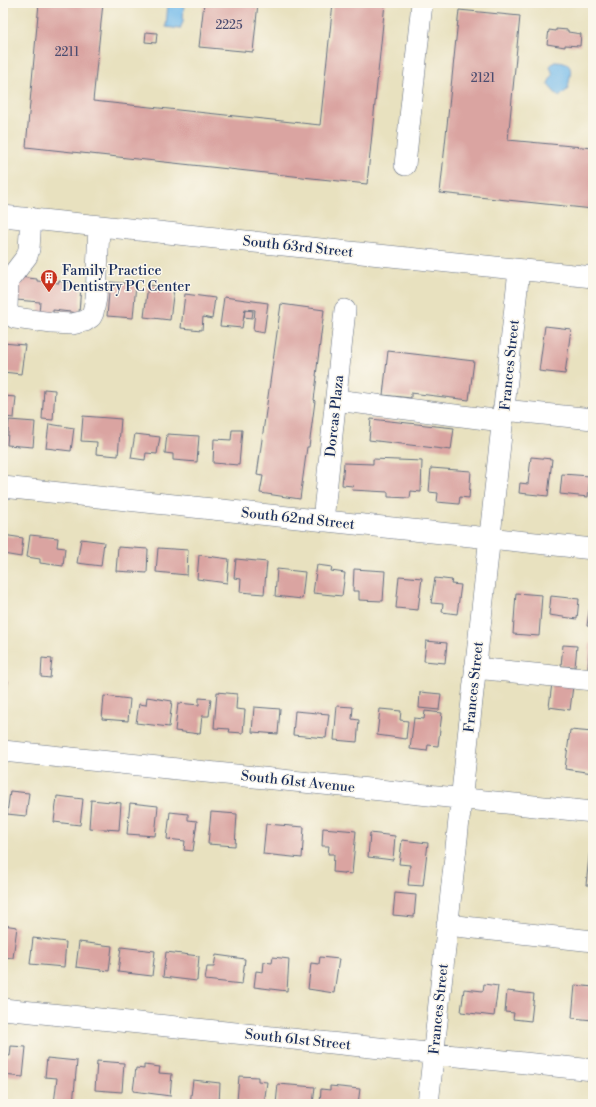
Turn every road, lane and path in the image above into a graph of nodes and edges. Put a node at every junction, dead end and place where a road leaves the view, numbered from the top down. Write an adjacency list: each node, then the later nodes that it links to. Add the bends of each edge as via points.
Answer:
1 (422, 3): 2 (street)
2 (405, 165)
3 (3, 216): 4 (street, South 63rd Street)
4 (31, 218): 5 (street, South 63rd Street); 5 (street, via 27,256 8,281 8,313 15,318 52,323 72,324 85,321 93,313)
5 (99, 226): 6 (street, South 63rd Street)
6 (519, 270): 7 (street, South 63rd Street); 10 (street, Frances Street)
7 (593, 277)
8 (345, 310): 9 (street, Dorcas Plaza)
9 (336, 400): 10 (street); 13 (street, Dorcas Plaza)
10 (503, 416): 11 (street); 14 (street, Frances Street)
11 (593, 419)
12 (3, 487): 13 (street, South 62nd Street)
13 (323, 521): 14 (street, South 62nd Street)
14 (489, 539): 15 (street, South 62nd Street); 16 (street, Frances Street)
15 (593, 549)
16 (475, 668): 17 (street); 19 (street, Frances Street)
17 (593, 680)
18 (3, 751): 19 (street, South 61st Avenue)
19 (462, 798): 20 (street, South 61st Avenue); 21 (street, Frances Street)
20 (593, 812)
21 (447, 925): 22 (street); 24 (street, Frances Street)
22 (593, 941)
23 (3, 1009): 24 (street, South 61st Street)
24 (433, 1053): 25 (street, South 61st Street); 26 (street, Frances Street)
25 (593, 1070)
26 (428, 1104)

